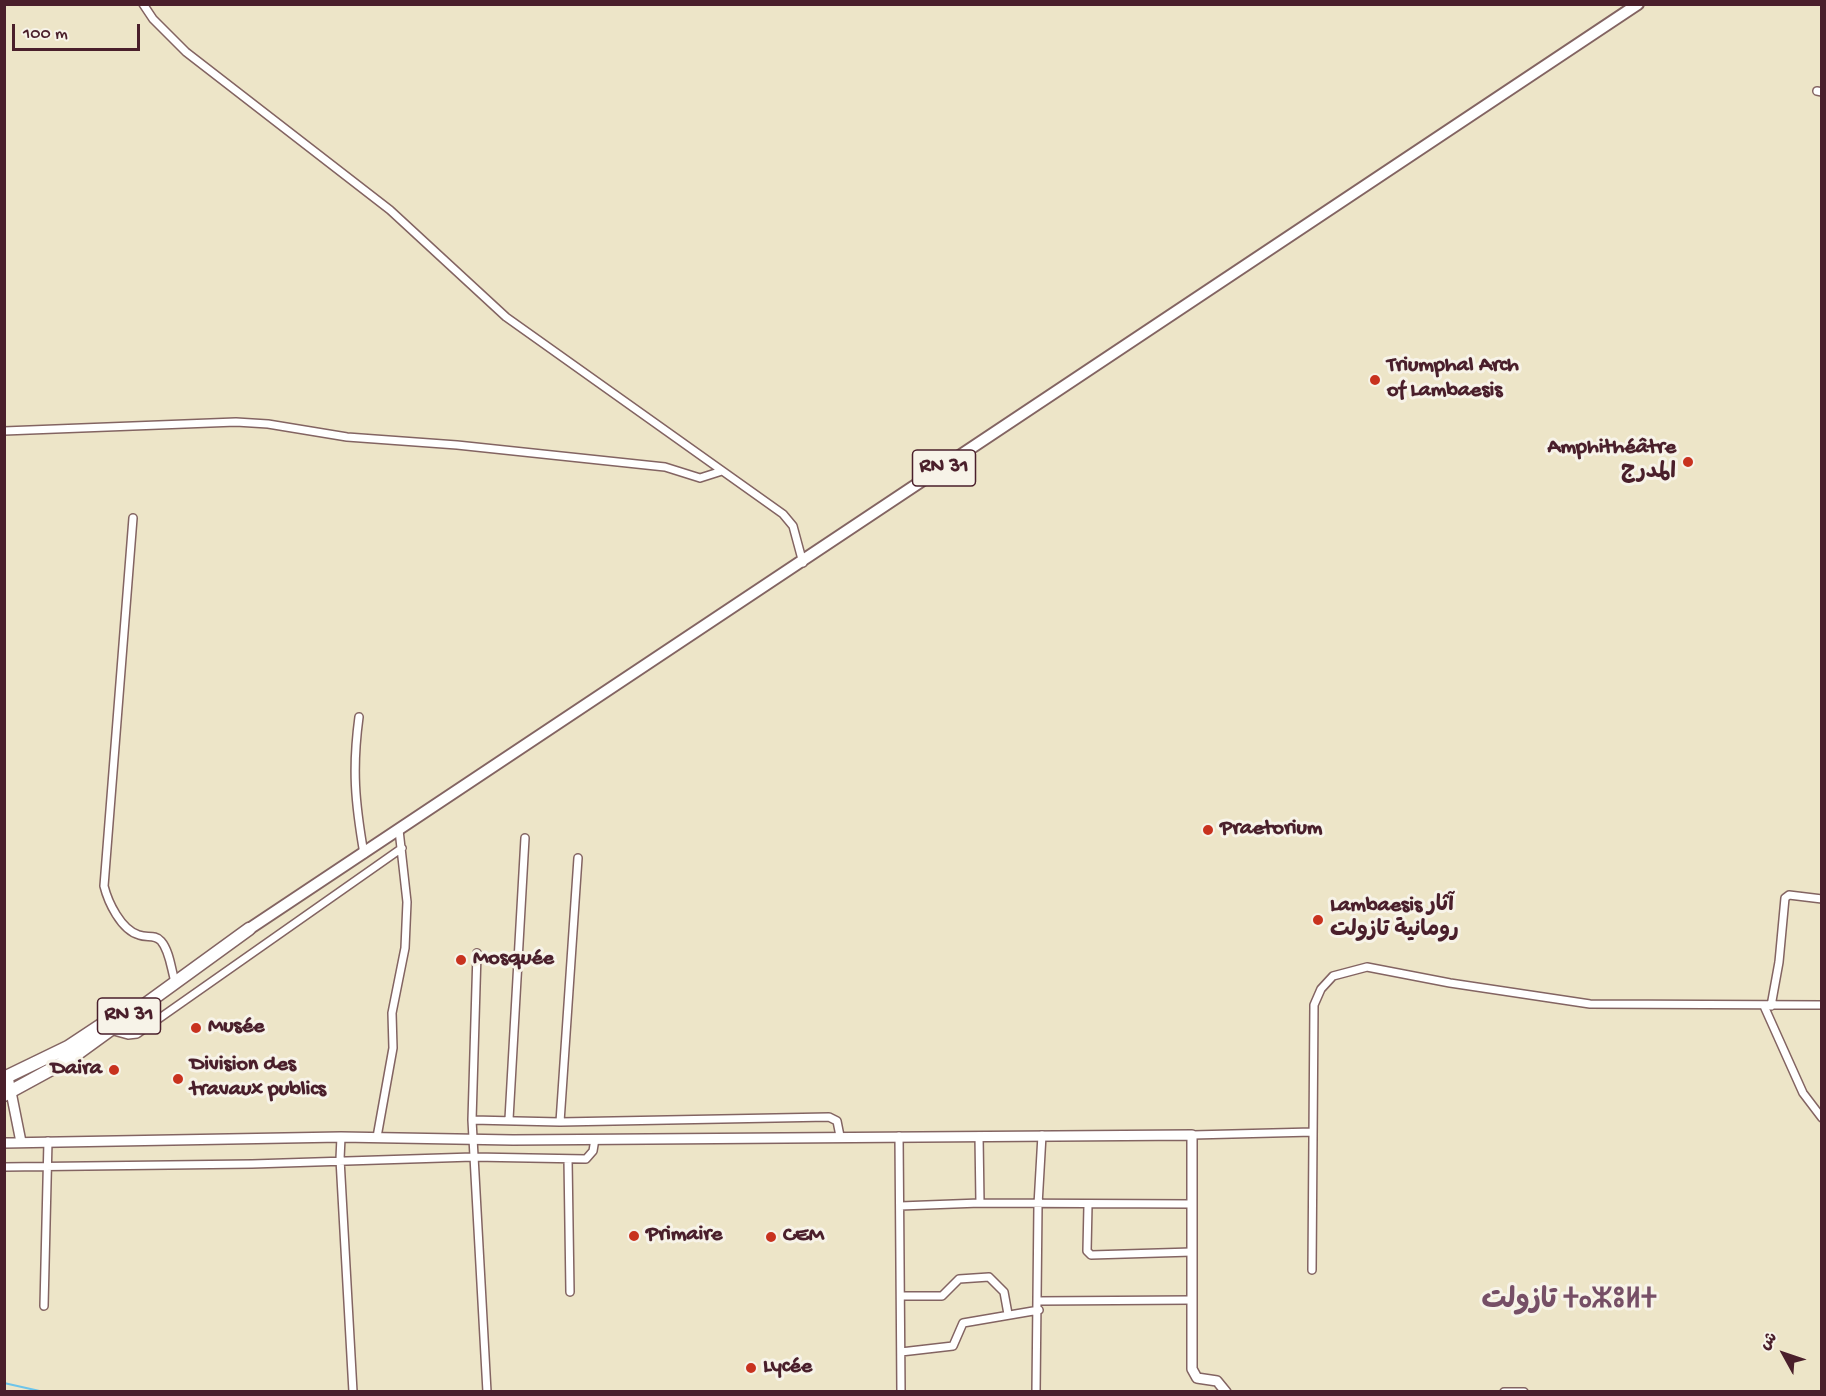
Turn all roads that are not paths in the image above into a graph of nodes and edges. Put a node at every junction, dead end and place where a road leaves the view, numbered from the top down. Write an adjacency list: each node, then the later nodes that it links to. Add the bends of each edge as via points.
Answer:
1 (143, 4): 4 (street, via 186,52 404,222 506,316)
2 (1638, 4): 6 (main road, RN 31)
3 (4, 431): 4 (street, via 236,422 347,437 665,467 695,478)
4 (722, 471): 6 (street, via 789,520)
5 (134, 518): 16 (street, via 104,886 123,923 139,935 161,941)
6 (803, 563): 8 (main road, RN 31)
7 (359, 717): 11 (street, via 353,763)
8 (399, 830): 10 (street); 11 (main road, RN 31)
9 (525, 838): 23 (street)
10 (402, 848): 19 (street, via 147,1028 133,1035); 33 (street, via 407,902 405,948 392,1013 393,1048)
11 (364, 854): 14 (main road, RN 31)
12 (578, 858): 25 (street)
13 (1821, 899): 18 (street, via 1789,895 1785,898 1779,962)
14 (249, 929): 16 (highway, RN 31); 19 (highway, RN 31)
15 (477, 953): 24 (street)
16 (174, 978): 20 (highway, RN 31, via 68,1047)
17 (1821, 1005): 18 (street)
18 (1767, 1006): 22 (street, via 1803,1093); 26 (street, via 1590,1004 1367,967 1353,969 1333,976 1314,1005)
19 (110, 1030): 21 (highway, RN 31, via 70,1059)
20 (6, 1078): 21 (street)
21 (8, 1093): 36 (street)
22 (1821, 1118)
23 (509, 1119): 24 (street); 25 (street)
24 (472, 1120): 34 (street)
25 (560, 1122): 29 (street, via 828,1117 837,1122)
26 (1313, 1132): 28 (street); 50 (street)
27 (1042, 1135): 28 (street); 31 (street); 46 (street)
28 (1191, 1135): 45 (street)
29 (840, 1136): 30 (street); 35 (street)
30 (899, 1136): 31 (street); 48 (street)
31 (979, 1136): 44 (street)
32 (341, 1137): 33 (street); 37 (street); 40 (street)
33 (377, 1137): 34 (street)
34 (472, 1139): 35 (street); 39 (street)
35 (595, 1139): 41 (street, via 593,1151 586,1159)
36 (21, 1142): 37 (street); 38 (street)
37 (48, 1142): 43 (street)
38 (4, 1143)
39 (473, 1157): 40 (street); 41 (street); 60 (street)
40 (340, 1159): 43 (street); 59 (street)
41 (568, 1159): 51 (street)
42 (4, 1167): 43 (street)
43 (47, 1167): 55 (street)
44 (980, 1203): 46 (street); 48 (street)
45 (1192, 1204): 47 (street); 49 (street)
46 (1038, 1205): 47 (street); 54 (street)
47 (1088, 1205): 49 (street, via 1087,1251 1091,1255)
48 (900, 1206): 52 (street)
49 (1192, 1252): 53 (street)
50 (1312, 1270)
51 (570, 1292)
52 (901, 1296): 57 (street, via 942,1296 959,1279 988,1277 1004,1292); 58 (street)
53 (1192, 1300): 54 (street); 63 (street, via 1193,1372 1200,1379 1217,1381)
54 (1038, 1301): 56 (street)
55 (44, 1306)
56 (1038, 1310): 57 (street); 62 (street)
57 (1008, 1314): 58 (street, via 963,1323 950,1347)
58 (901, 1352): 61 (street)
59 (353, 1392)
60 (487, 1392)
61 (901, 1392)
62 (1036, 1392)
63 (1226, 1392)
64 (1504, 1392): 65 (street)
65 (1524, 1392)

